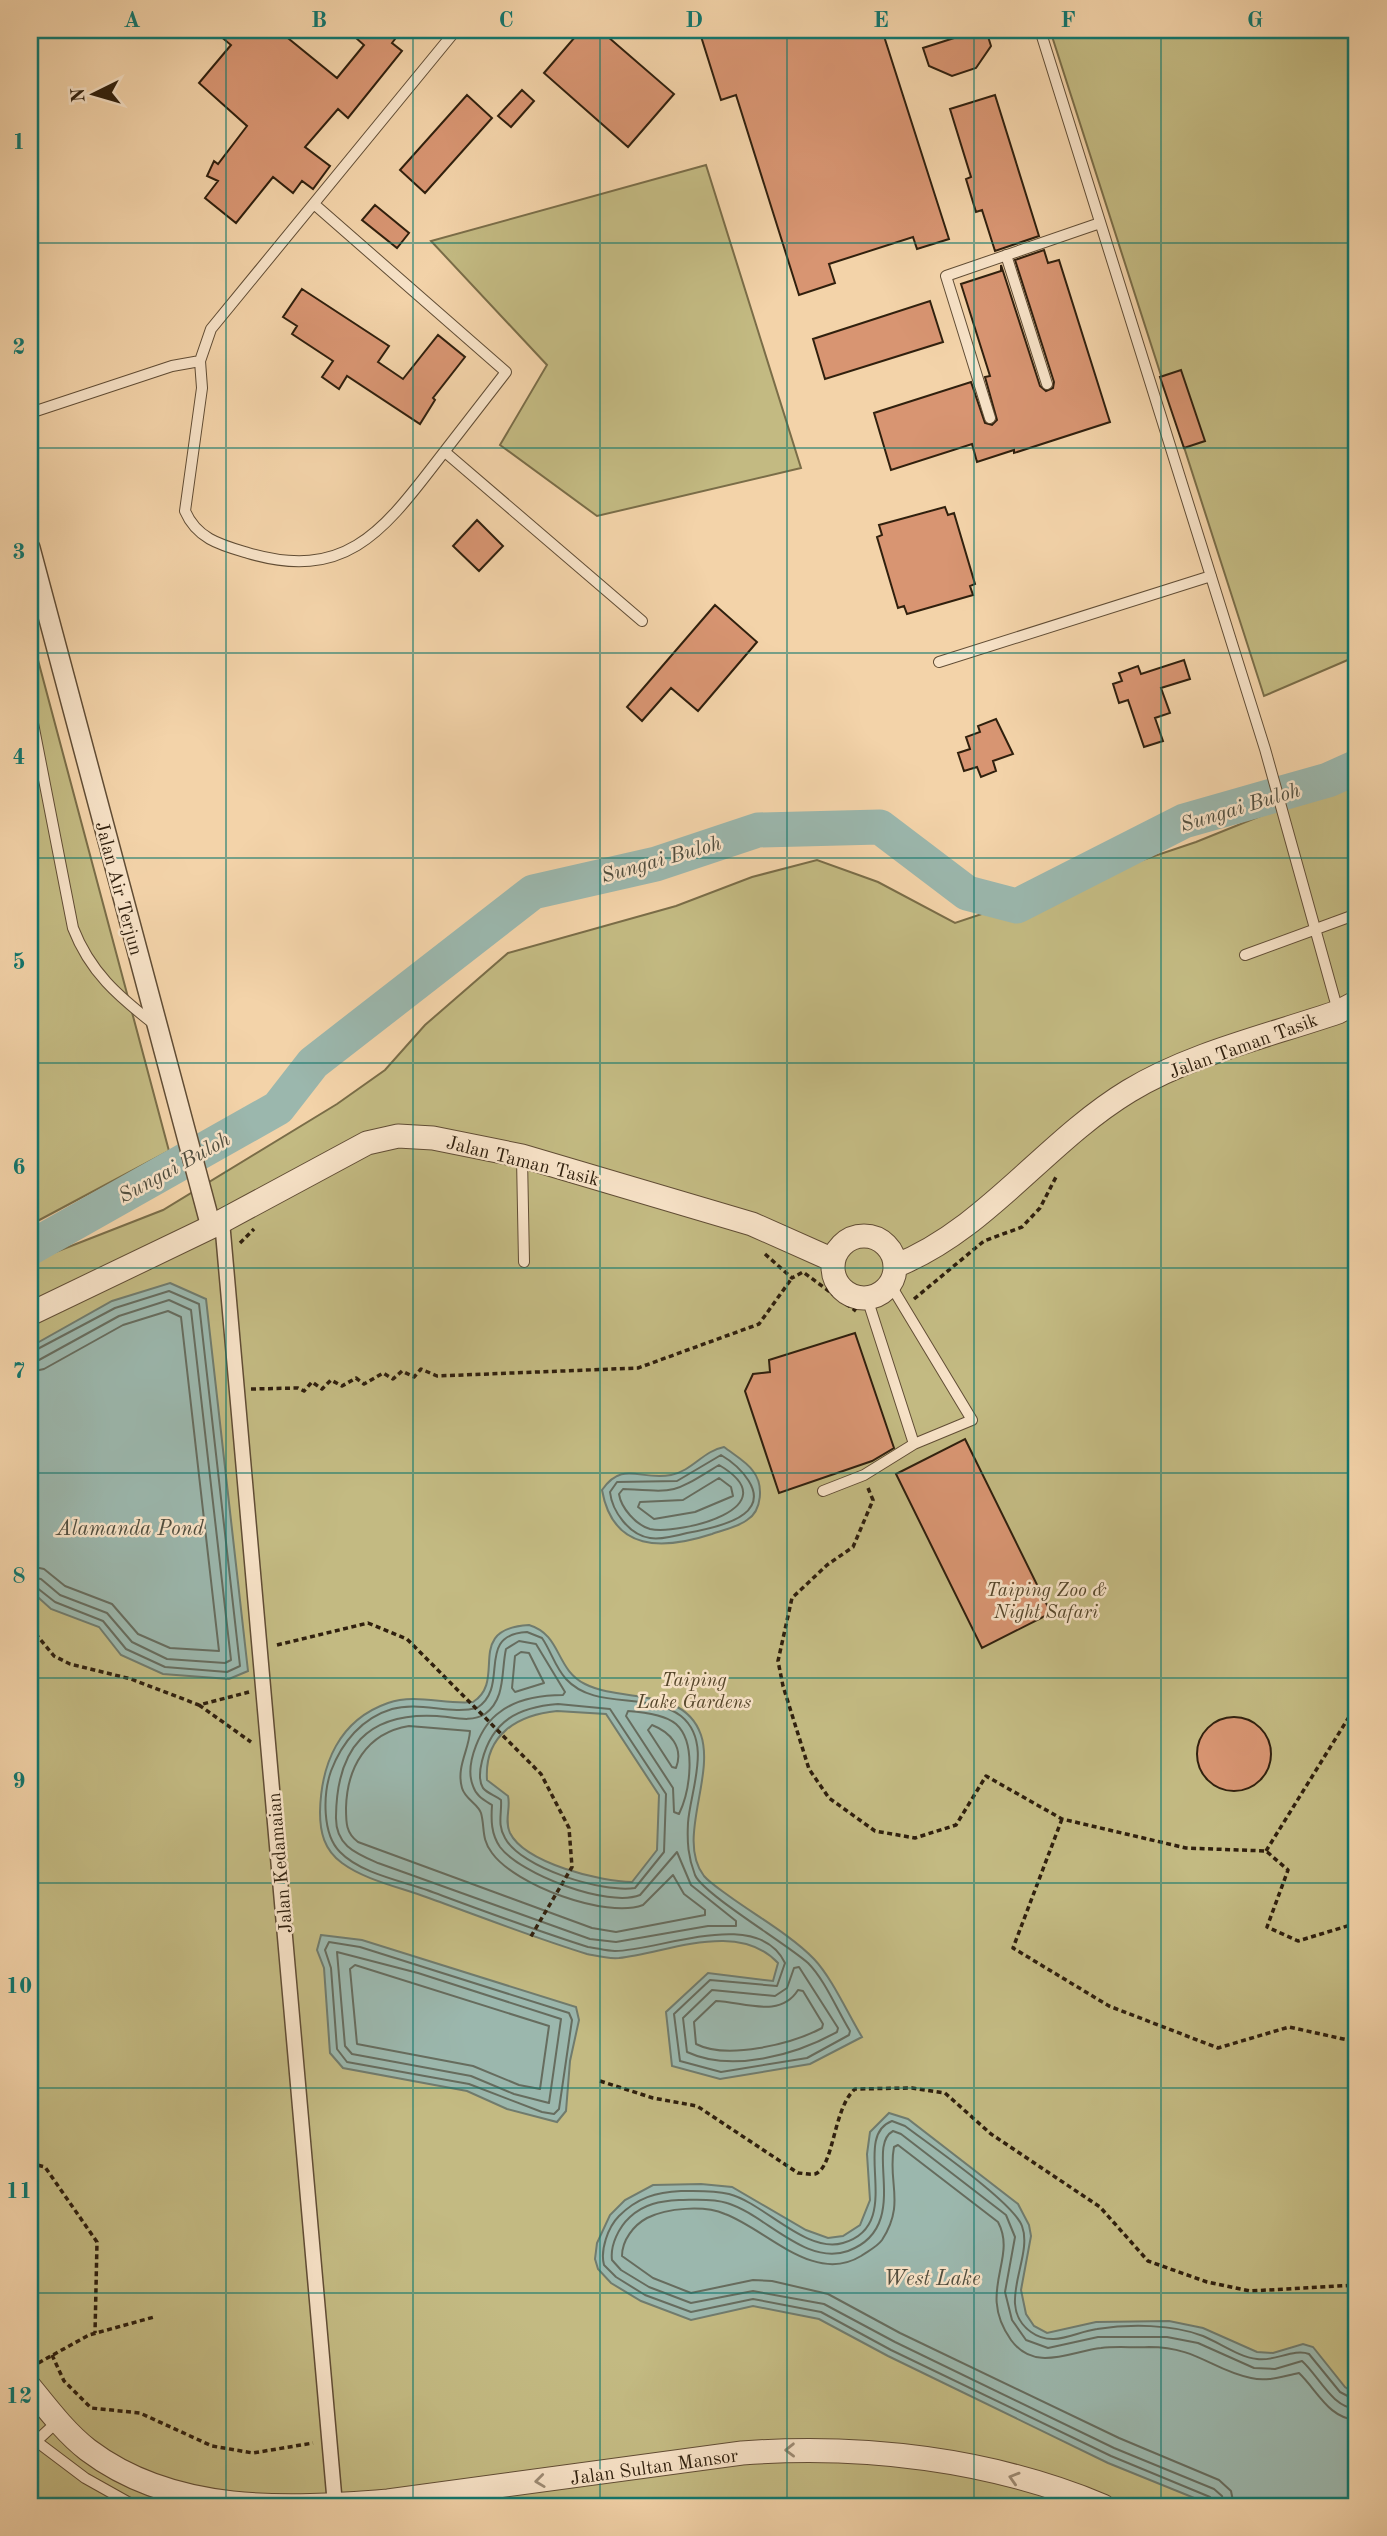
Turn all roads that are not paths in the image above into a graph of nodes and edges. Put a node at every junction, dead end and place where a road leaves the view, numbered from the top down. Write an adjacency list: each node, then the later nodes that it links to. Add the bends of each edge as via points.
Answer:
1 (456, 30): 3 (lane)
2 (1040, 30): 4 (lane)
3 (314, 204): 6 (lane, via 211,328); 10 (lane, via 506,372)
4 (1100, 223): 5 (lane); 12 (lane)
5 (1006, 255): 7 (lane); 9 (lane, via 946,276)
6 (200, 361): 8 (lane); 10 (lane, via 202,388 185,511 205,538 224,546 317,561 344,552 367,541 392,520)
7 (1047, 384)
8 (30, 413)
9 (990, 418)
10 (445, 452): 13 (lane)
11 (30, 548): 20 (street, Jalan Air Terjun)
12 (1211, 576): 14 (lane); 17 (lane)
13 (642, 621)
14 (939, 662)
15 (30, 708): 20 (lane, via 73,928 83,954 116,993)
16 (1357, 914): 17 (lane)
17 (1316, 929): 18 (lane); 19 (lane)
18 (1245, 955)
19 (1348, 1007): 25 (street, Jalan Taman Tasik, via 1174,1068 1128,1092 957,1231)
20 (157, 1026): 22 (street, Jalan Air Terjun, via 202,1194)
21 (522, 1156): 22 (street, Jalan Taman Tasik, via 433,1138 398,1136 367,1143); 23 (street, Jalan Taman Tasik, via 751,1224); 24 (lane)
22 (216, 1224): 27 (street, Jalan Taman Tasik); 33 (street, Jalan Kedamaian, via 226,1250)
23 (833, 1260): 25 (street, via 843,1243 862,1235 881,1240 893,1256); 26 (street, via 835,1280 841,1288)
24 (524, 1262)
25 (892, 1275): 26 (street, Jalan Taman Tasik); 28 (lane, via 904,1305 972,1420)
26 (870, 1307): 28 (lane)
27 (30, 1314)
28 (914, 1444): 29 (lane, via 864,1475)
29 (823, 1491)
30 (31, 2390): 31 (street, Jalan Sultan Mansor)
31 (58, 2421): 32 (lane); 33 (street, Jalan Sultan Mansor, via 88,2450 134,2477 179,2494 256,2506)
32 (33, 2444): 34 (lane)
33 (336, 2505): 35 (street, Jalan Sultan Mansor, one-way to 33, via 969,2467 905,2456 792,2449)
34 (135, 2506)
35 (1103, 2506)

